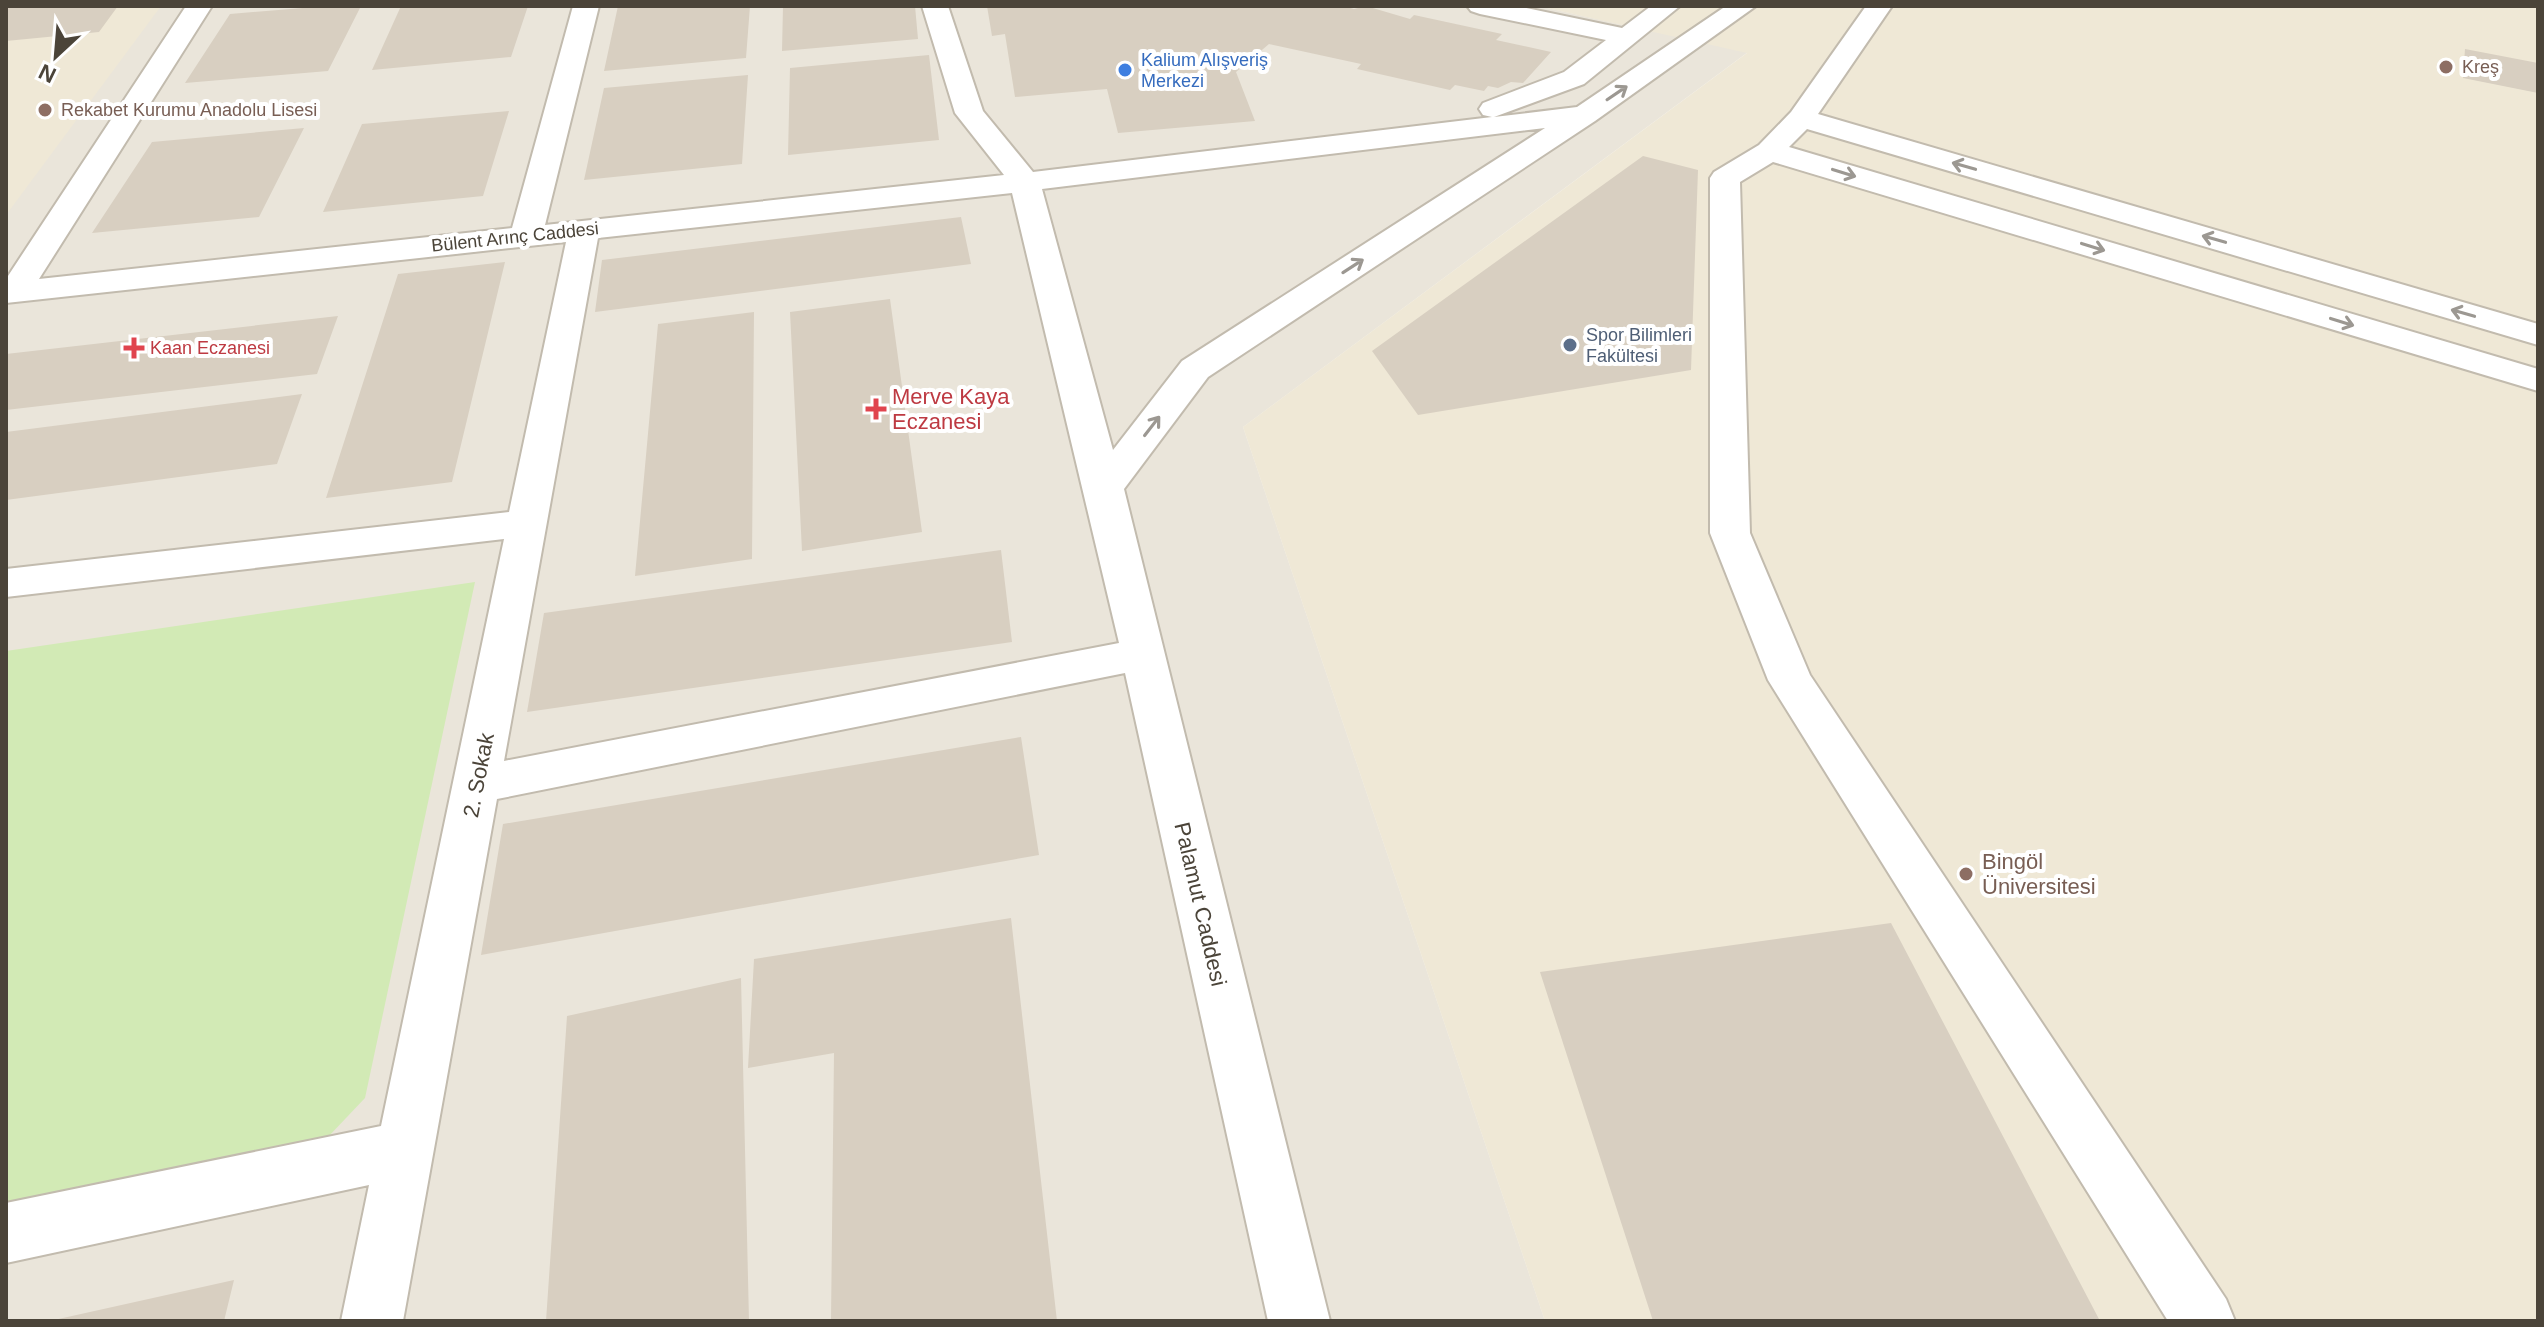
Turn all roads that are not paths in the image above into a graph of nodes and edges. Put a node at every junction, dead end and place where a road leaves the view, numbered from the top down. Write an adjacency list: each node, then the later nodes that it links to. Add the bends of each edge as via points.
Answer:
1 (199, 6): 16 (street)
2 (586, 6): 15 (street)
3 (935, 6): 13 (street, via 969,113)
4 (1480, 6): 8 (street)
5 (1667, 6): 8 (street)
6 (1743, 6): 9 (street, one-way to 6)
7 (1879, 6): 10 (street)
8 (1627, 37): 11 (street, via 1574,78)
9 (1585, 115): 11 (street); 19 (street, one-way to 9, via 1195,369)
10 (1801, 118): 12 (street); 17 (street, one-way to 10)
11 (1435, 132): 13 (street, Bülent Arınç Caddesi)
12 (1769, 151): 18 (street, one-way to 18); 28 (street, via 1725,178 1730,533 1790,680)
13 (1025, 182): 14 (street, Bülent Arınç Caddesi); 19 (street, Palamut Caddesi)
14 (584, 230): 15 (street, Bülent Arınç Caddesi); 20 (street, 2. Sokak)
15 (526, 236): 16 (street, Bülent Arınç Caddesi)
16 (10, 293)
17 (2538, 335)
18 (2538, 380)
19 (1104, 488): 22 (street, Palamut Caddesi)
20 (527, 523): 21 (street); 23 (street, 2. Sokak)
21 (6, 583)
22 (1143, 654): 23 (street); 27 (street, Palamut Caddesi)
23 (476, 785): 24 (street, 2. Sokak)
24 (406, 1149): 25 (street); 26 (street, 2. Sokak)
25 (6, 1233)
26 (372, 1321)
27 (1299, 1321)
28 (2204, 1321)

